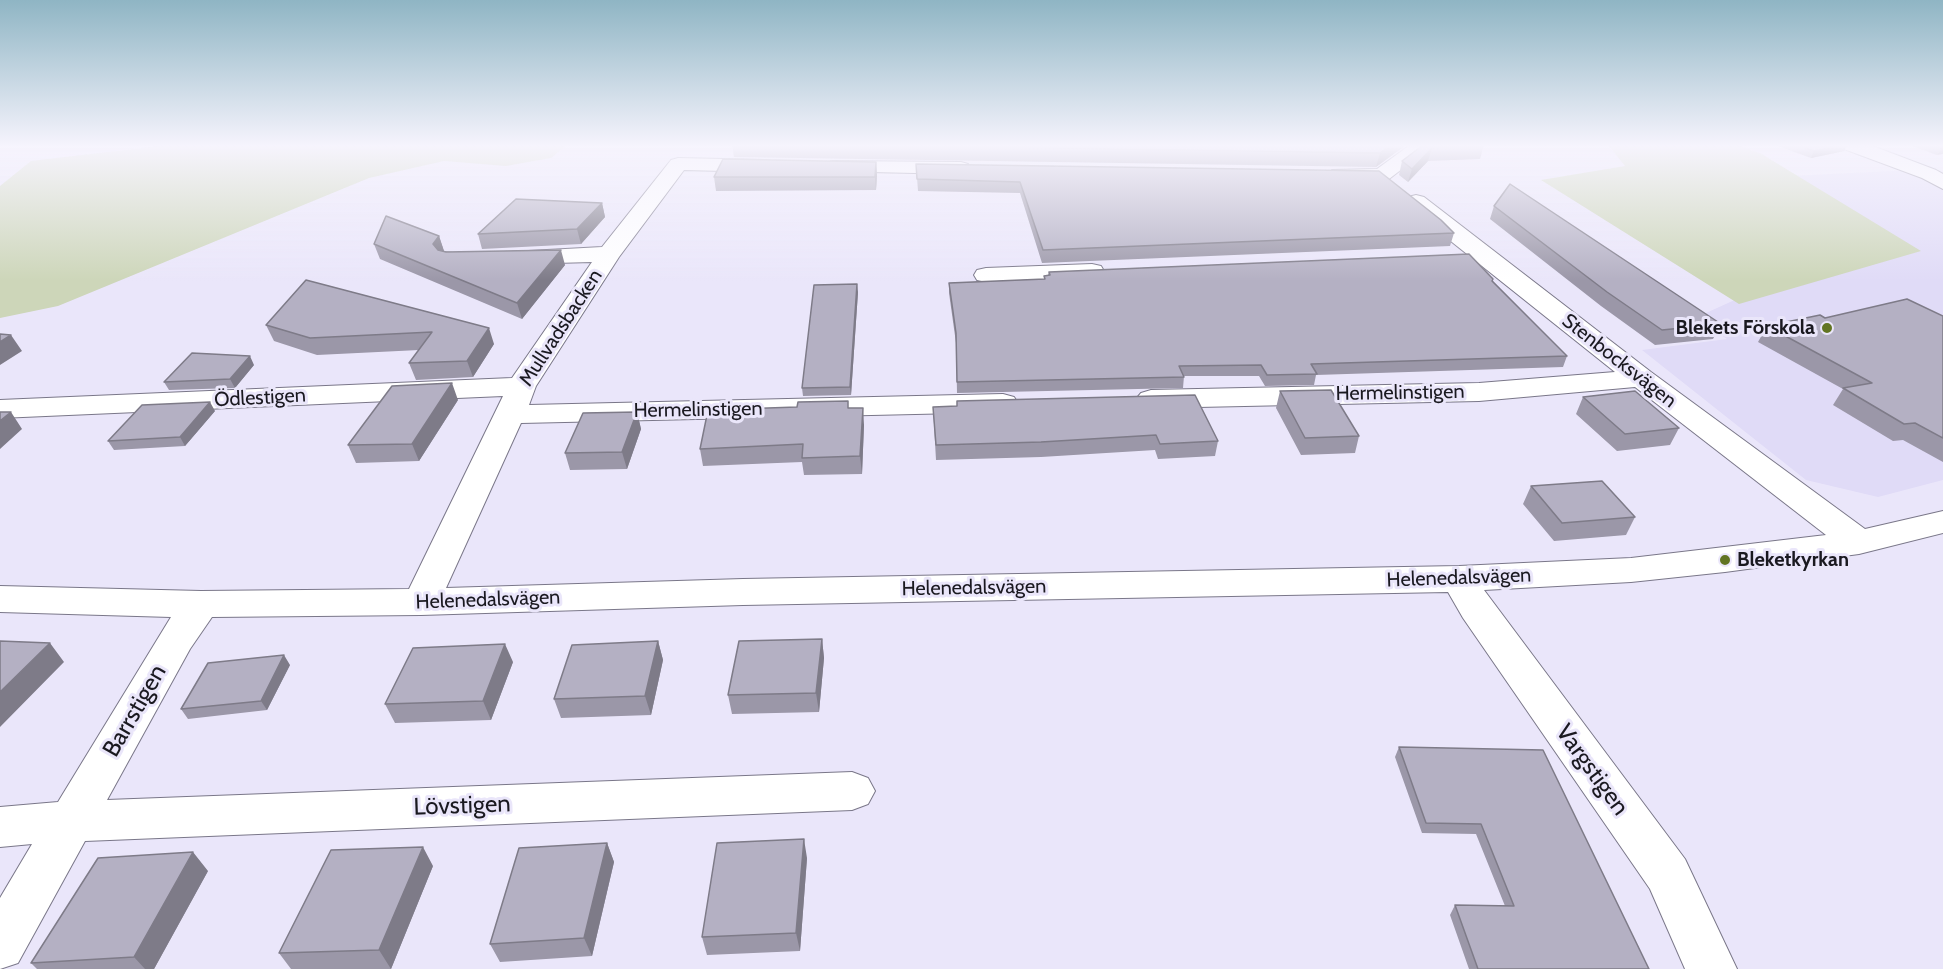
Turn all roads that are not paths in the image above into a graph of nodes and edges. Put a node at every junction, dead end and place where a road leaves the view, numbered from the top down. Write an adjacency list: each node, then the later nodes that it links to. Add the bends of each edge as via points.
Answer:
1 (658, 190): 3 (street, Mullvadsbacken)
2 (1401, 190): 4 (street, Stenbocksvägen)
3 (609, 254): 6 (street); 10 (street, Mullvadsbacken)
4 (1481, 254): 5 (street); 9 (street, Stenbocksvägen)
5 (1445, 256)
6 (497, 257)
7 (1110, 270): 8 (street)
8 (986, 275)
9 (1641, 378): 11 (street, Hermelinstigen, via 1479,392); 16 (street, Stenbocksvägen)
10 (521, 386): 13 (street, Ödlestigen); 14 (street, Mullvadsbacken)
11 (1119, 400)
12 (1036, 402): 14 (street, Hermelinstigen)
13 (0, 409)
14 (510, 414): 19 (street, Mullvadsbacken)
15 (1943, 522): 16 (street, Helenedalsvägen)
16 (1859, 542): 17 (street, Helenedalsvägen, via 1631,570)
17 (1459, 579): 19 (street, Helenedalsvägen, via 755,591); 25 (street, Vargstigen, via 1476,609 1668,875)
18 (0, 599): 20 (street, Helenedalsvägen)
19 (421, 603): 20 (street, Helenedalsvägen)
20 (201, 604): 22 (street, Barrstigen, via 175,640)
21 (852, 791): 22 (street, Lövstigen)
22 (72, 821): 23 (street); 24 (street, Barrstigen)
23 (0, 827)
24 (0, 946)
25 (1711, 969)

